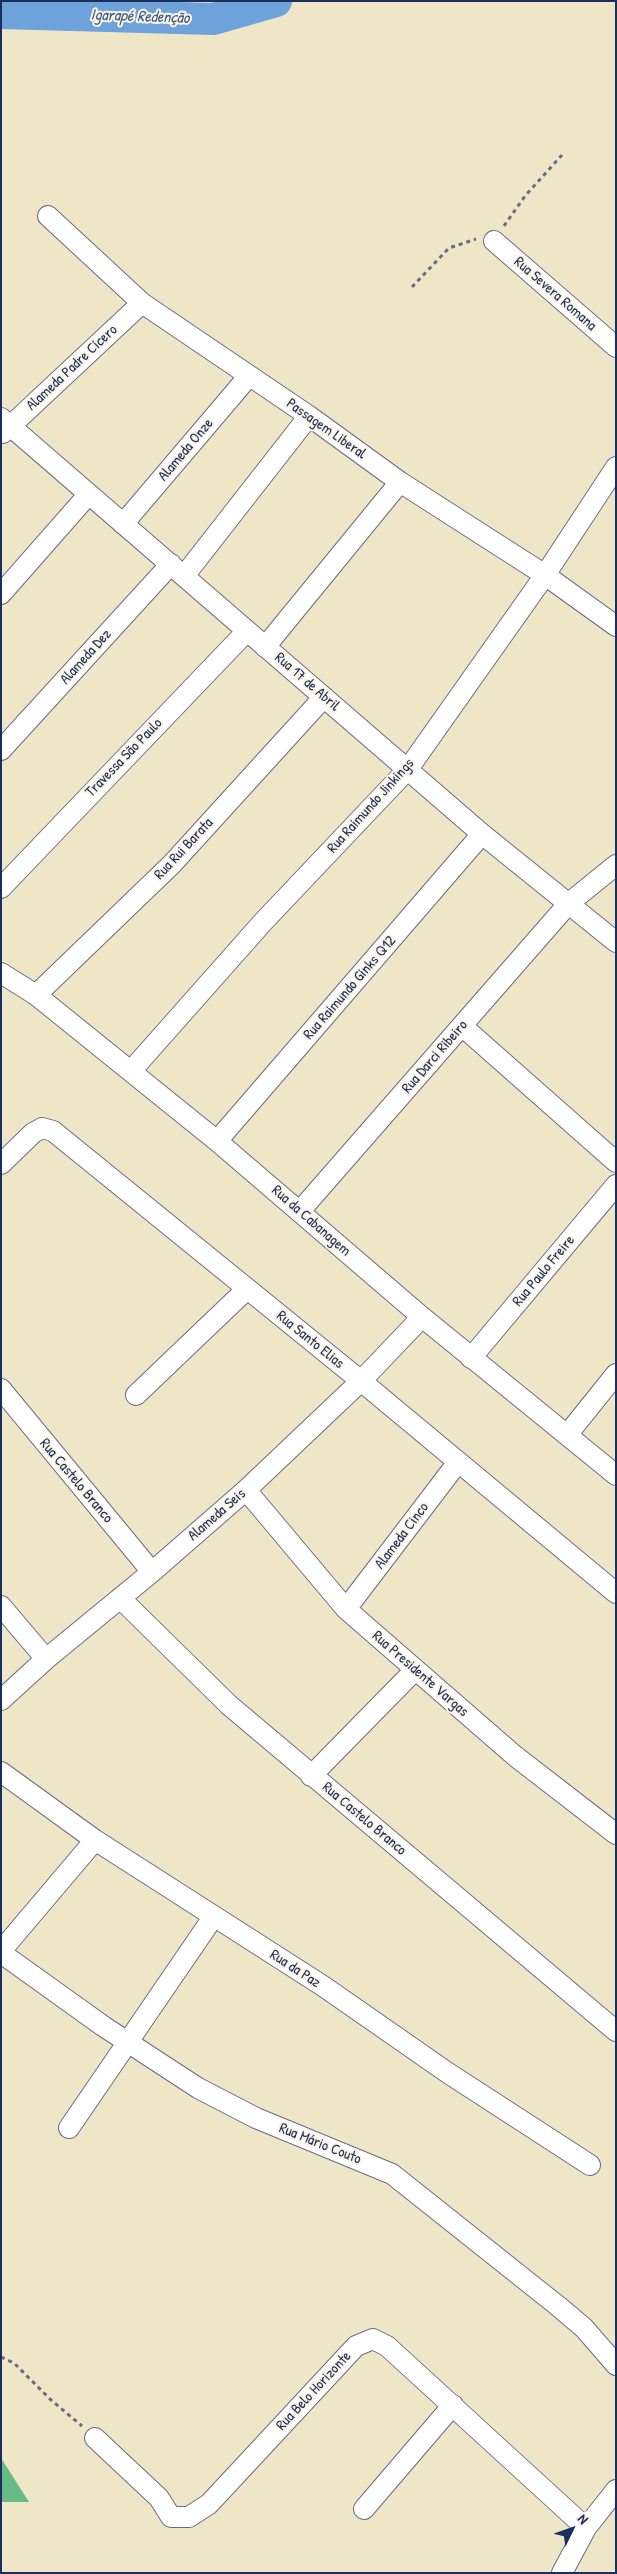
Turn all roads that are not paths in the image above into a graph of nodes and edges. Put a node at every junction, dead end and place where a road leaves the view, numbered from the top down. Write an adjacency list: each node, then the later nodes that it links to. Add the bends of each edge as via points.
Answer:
1 (48, 216): 3 (street, Passagem Liberal)
2 (494, 241): 4 (street, Rua Severa Romana)
3 (142, 303): 5 (street, Passagem Liberal); 7 (street, Alameda Padre Cícero)
4 (614, 342)
5 (248, 376): 6 (street, Passagem Liberal); 11 (street, Alameda Onze)
6 (309, 416): 9 (street, Passagem Liberal); 12 (street, Alameda Dez)
7 (4, 426): 10 (street, Rua 17 de Abril)
8 (616, 467): 13 (street, Rua Raimundo Jinkings)
9 (400, 482): 13 (street, Passagem Liberal); 17 (street)
10 (88, 495): 11 (street, Rua 17 de Abril); 14 (street)
11 (123, 524): 12 (street, Rua 17 de Abril)
12 (178, 570): 16 (street, Rua 17 de Abril); 19 (street, Alameda Dez)
13 (544, 575): 15 (street, Passagem Liberal); 20 (street, Rua Raimundo Jinkings)
14 (1, 594)
15 (616, 626)
16 (247, 631): 17 (street, Rua 17 de Abril); 23 (street, Travessa São Paulo)
17 (266, 646): 18 (street, Rua 17 de Abril)
18 (324, 697): 20 (street, Rua 17 de Abril); 27 (street, Rua Rui Barata, via 172,864)
19 (1, 750)
20 (408, 769): 21 (street, Rua 17 de Abril); 29 (street, Rua Raimundo Jinkings, via 262,922)
21 (482, 834): 24 (street, Rua 17 de Abril); 30 (street, Rua Raimundo Ginks Q12)
22 (616, 865): 24 (street)
23 (1, 888)
24 (569, 903): 25 (street, Rua 17 de Abril); 28 (street, Rua Darci Ribeiro)
25 (616, 942)
26 (1, 973): 27 (street, Rua da Cabanagem)
27 (36, 995): 29 (street, Rua da Cabanagem)
28 (462, 1026): 31 (street); 34 (street, Rua Darci Ribeiro)
29 (131, 1071): 30 (street, Rua da Cabanagem)
30 (217, 1141): 34 (street, Rua da Cabanagem)
31 (616, 1162)
32 (1, 1164): 35 (street, Rua Santo Elias, via 34,1133 42,1128 53,1131)
33 (616, 1185): 37 (street, Rua Paulo Freire)
34 (300, 1211): 36 (street, Rua da Cabanagem)
35 (247, 1289): 39 (street, Rua Santo Elias); 41 (street)
36 (422, 1317): 37 (street, Rua da Cabanagem); 39 (street, Alameda Seis)
37 (472, 1358): 42 (street, Rua da Cabanagem)
38 (616, 1374): 42 (street)
39 (362, 1381): 43 (street, Rua Santo Elias); 45 (street, Alameda Seis)
40 (1, 1390): 46 (street, Rua Castelo Branco)
41 (136, 1395)
42 (567, 1435): 44 (street, Rua da Cabanagem)
43 (458, 1462): 47 (street, Rua Santo Elias); 50 (street, Alameda Cinco)
44 (616, 1475)
45 (246, 1490): 46 (street, Alameda Seis); 50 (street, Rua Presidente Vargas)
46 (152, 1572): 48 (street, Alameda Seis)
47 (616, 1592)
48 (120, 1598): 51 (street, Alameda Seis); 55 (street, Rua Castelo Branco, via 229,1705)
49 (1, 1606): 51 (street)
50 (346, 1609): 52 (street, Rua Presidente Vargas)
51 (46, 1658): 53 (street, Alameda Seis)
52 (415, 1670): 55 (street); 56 (street, Rua Presidente Vargas, via 515,1756)
53 (1, 1700)
54 (1, 1772): 57 (street, Rua da Paz)
55 (311, 1776): 60 (street, Rua Castelo Branco)
56 (616, 1834)
57 (95, 1840): 58 (street, Rua da Paz); 59 (street)
58 (214, 1916): 61 (street); 63 (street, Rua da Paz)
59 (1, 1952): 61 (street, Rua Mário Couto)
60 (616, 2031)
61 (127, 2041): 62 (street); 64 (street, Rua Mário Couto, via 198,2088 256,2118 392,2174 584,2328)
62 (69, 2128)
63 (590, 2165)
64 (616, 2365)
65 (453, 2405): 66 (street, Rua Belo Horizonte, via 387,2346 373,2339 356,2346 209,2504 189,2517 171,2518 159,2498); 68 (street); 69 (street, Rua Belo Horizonte)
66 (96, 2438)
67 (612, 2503): 69 (street)
68 (364, 2509)
69 (586, 2528): 70 (street)
70 (562, 2573)

